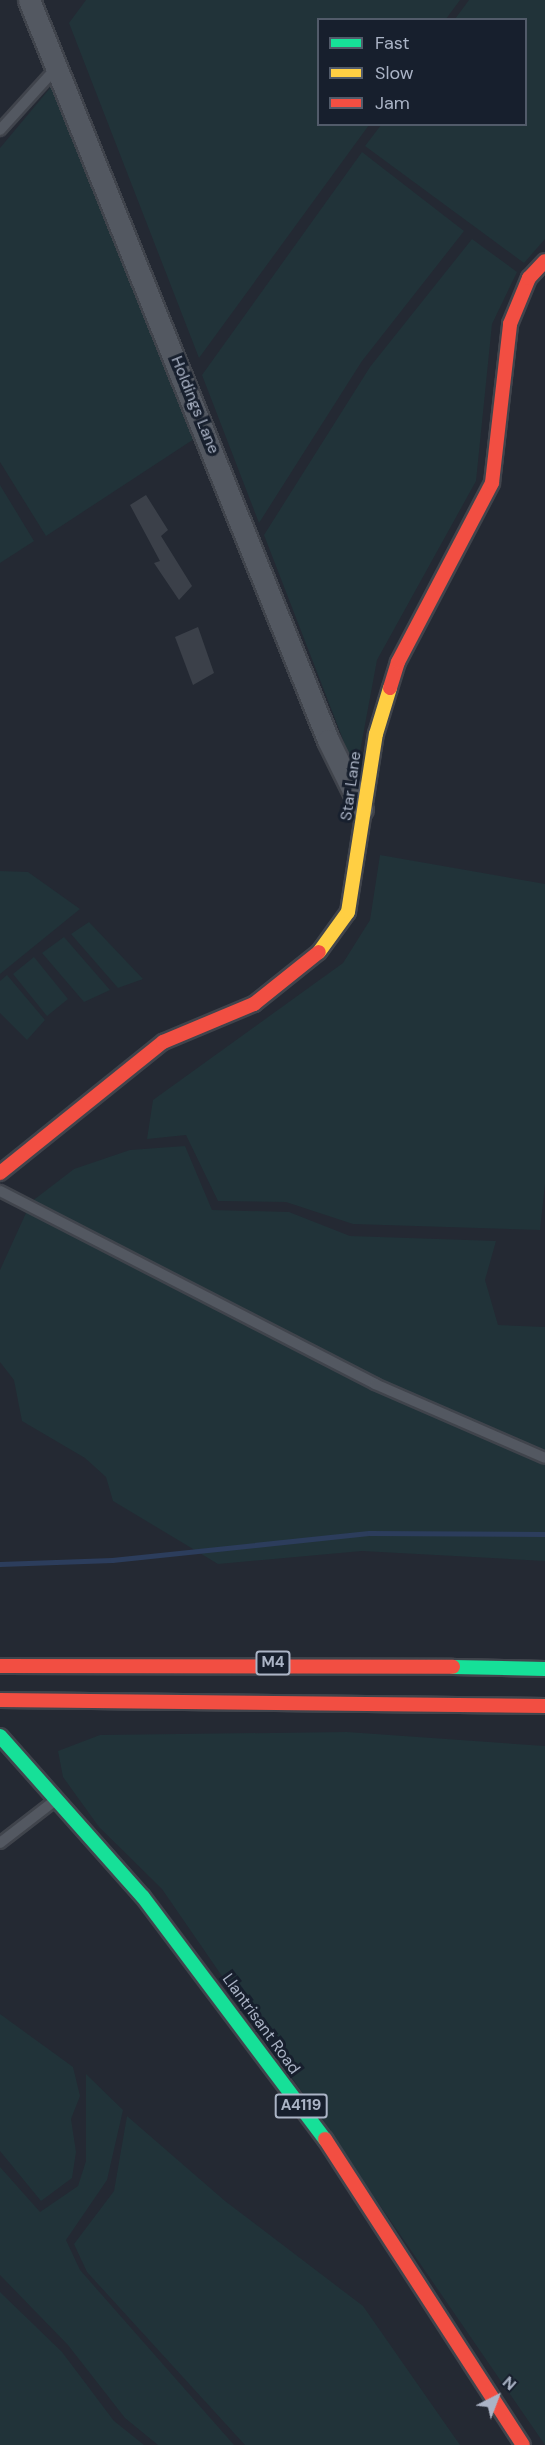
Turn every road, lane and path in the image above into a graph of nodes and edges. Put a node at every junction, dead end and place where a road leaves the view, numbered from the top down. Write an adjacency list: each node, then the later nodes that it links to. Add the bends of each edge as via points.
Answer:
1 (29, 0): 2 (street, Holdings Lane)
2 (58, 65): 3 (lane); 5 (street, Holdings Lane, via 328,740)
3 (0, 130)
4 (545, 261): 5 (main road, Star Lane, via 529,278 510,324 492,483 398,662 376,734)
5 (362, 809): 6 (main road, Star Lane, via 360,860 348,912 320,951 254,1004 163,1042)
6 (0, 1173)
7 (0, 1191): 8 (lane, via 375,1384)
8 (545, 1458)
9 (0, 1666): 10 (main road, M4, via 286,1663)
10 (545, 1669)
11 (0, 1700): 12 (main road)
12 (545, 1706)
13 (0, 1736): 14 (main road, Llantrisant Road / A4119)
14 (53, 1793): 15 (lane); 16 (main road, Llantrisant Road / A4119, via 224,2000 352,2175)
15 (0, 1843)
16 (523, 2445)

